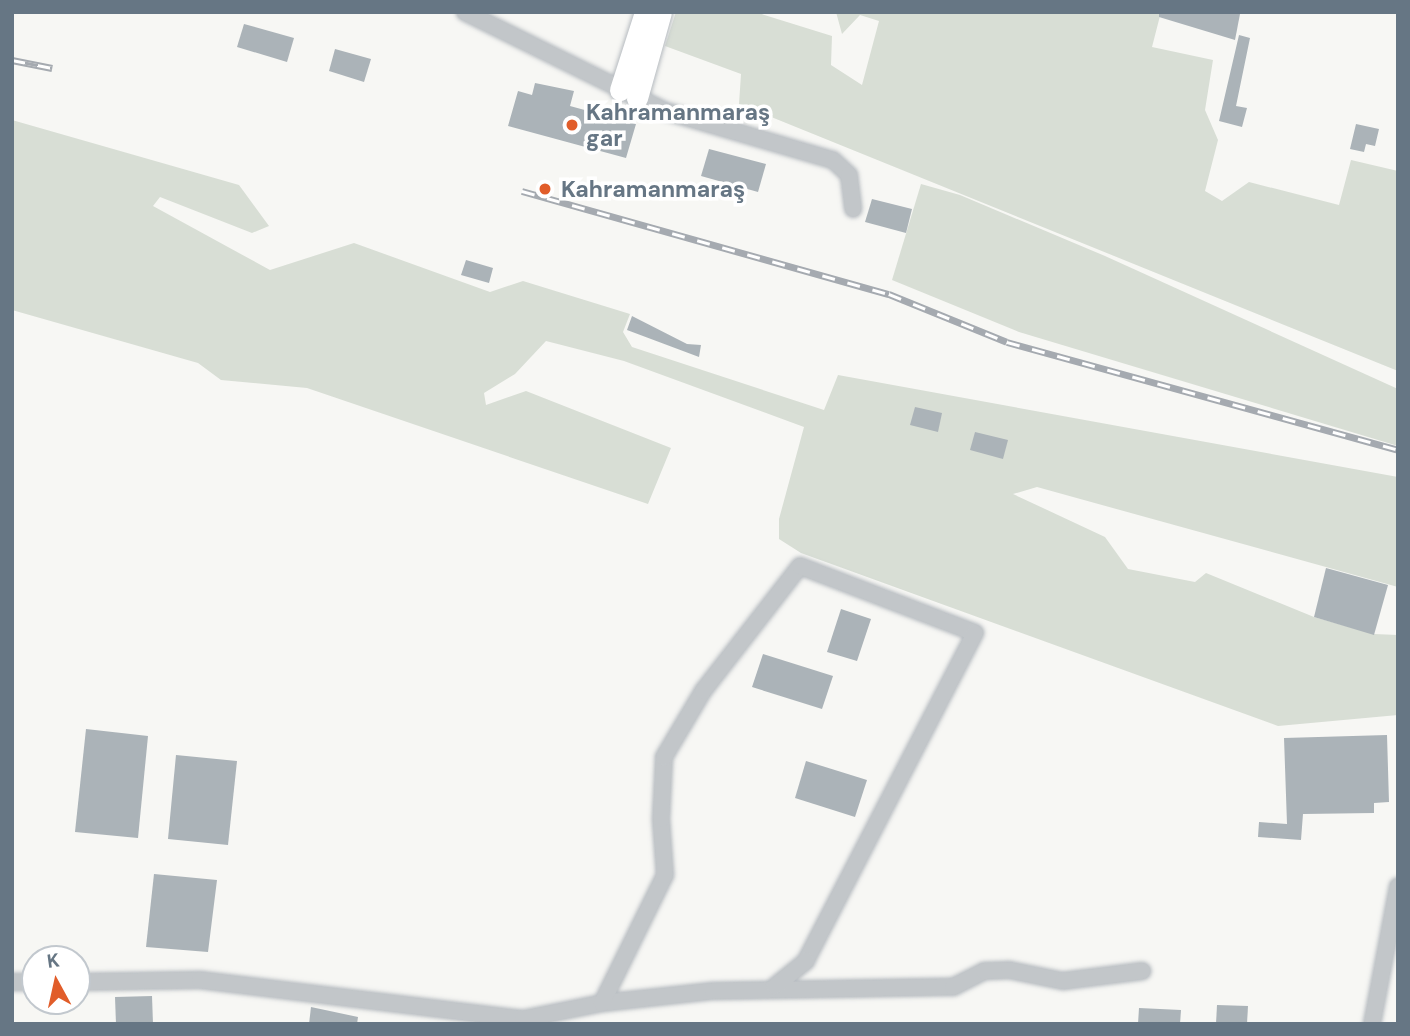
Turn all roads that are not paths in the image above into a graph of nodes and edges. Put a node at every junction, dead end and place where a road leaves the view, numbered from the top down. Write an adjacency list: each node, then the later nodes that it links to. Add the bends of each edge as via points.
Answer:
1 (465, 12): 4 (street)
2 (645, 12): 5 (main road)
3 (661, 12): 5 (main road)
4 (492, 18): 5 (street)
5 (628, 94): 6 (street, via 665,111 833,160 849,175)
6 (853, 209)
7 (1398, 886): 13 (street)
8 (1142, 971): 10 (street, via 1063,981 1009,970 984,971 953,987)
9 (91, 982): 12 (street, via 200,980)
10 (775, 986): 11 (street); 11 (street, via 806,961 975,633 800,566 703,691 664,757 661,819 665,876)
11 (602, 1003): 12 (street)
12 (522, 1021)
13 (1372, 1024)

